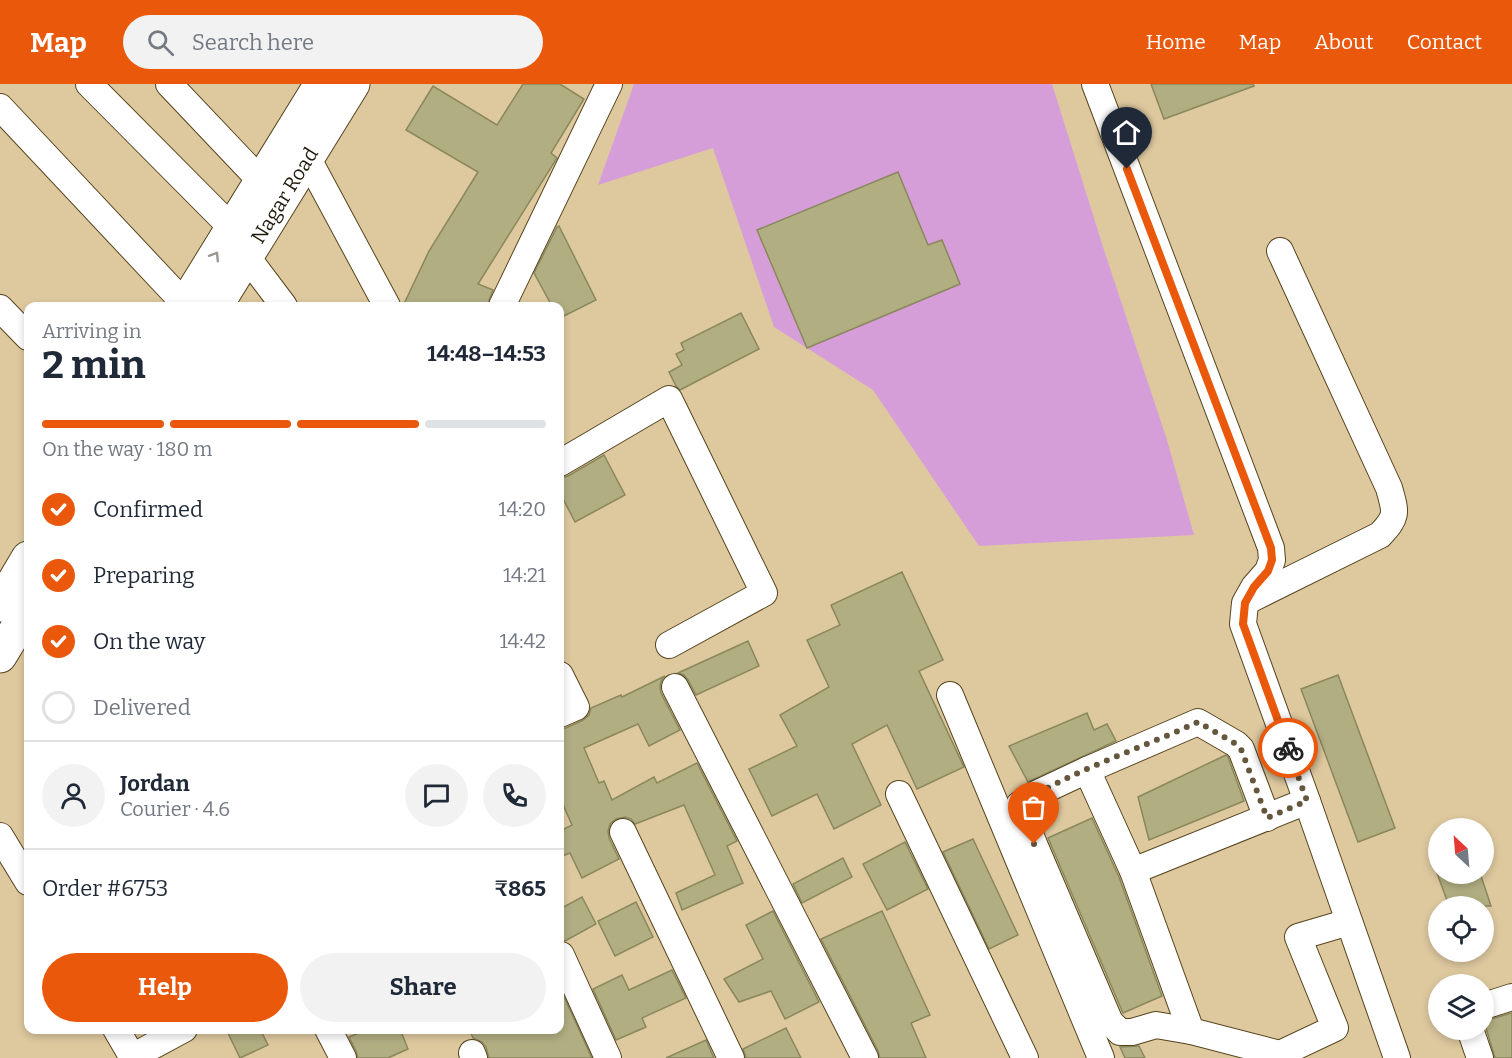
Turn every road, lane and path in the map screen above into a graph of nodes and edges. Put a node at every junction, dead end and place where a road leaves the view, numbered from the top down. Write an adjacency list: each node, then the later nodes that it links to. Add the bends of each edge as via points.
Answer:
1 (89, 84): 10 (street)
2 (169, 84): 9 (street)
3 (321, 84): 9 (highway, Nagar Road)
4 (353, 84): 8 (highway, Nagar Road)
5 (609, 84): 18 (street)
6 (1095, 84): 23 (street, via 1271,548 1268,571)
7 (0, 107): 13 (street)
8 (308, 159): 12 (highway, Nagar Road); 17 (street)
9 (261, 181): 10 (highway, Nagar Road)
10 (232, 228): 14 (highway, Nagar Road, one-way to 10)
11 (1280, 251): 23 (street, via 1389,488 1395,509 1392,522 1380,535)
12 (247, 257): 15 (highway, Nagar Road); 16 (street)
13 (192, 302)
14 (196, 302)
15 (198, 302)
16 (281, 302)
17 (385, 302)
18 (504, 302)
19 (0, 308): 20 (street)
20 (24, 333)
21 (564, 461): 26 (street, via 669,399 764,593)
22 (24, 565): 24 (highway)
23 (1245, 603): 34 (street, via 1243,624)
24 (0, 605)
25 (24, 617): 27 (highway)
26 (669, 645)
27 (0, 656)
28 (564, 683): 31 (street, via 576,707)
29 (675, 687): 53 (street)
30 (950, 695): 55 (street)
31 (564, 712)
32 (1087, 770): 35 (street, via 1198,722 1241,749); 38 (street); 44 (street, via 1019,805 1034,844 1110,1022 1120,1032 1156,1025)
33 (899, 794): 54 (street)
34 (1307, 801): 35 (street); 40 (street)
35 (1267, 818): 38 (street)
36 (623, 832): 52 (street)
37 (0, 836): 39 (street)
38 (1133, 871): 44 (street)
39 (24, 875)
40 (1349, 922): 44 (street, via 1298,937 1335,1028 1280,1054); 56 (street)
41 (564, 962): 51 (street)
42 (1512, 997): 43 (street)
43 (1494, 1003)
44 (1191, 1031)
45 (119, 1034): 49 (street)
46 (175, 1034): 49 (street)
47 (331, 1034): 50 (street)
48 (1474, 1040): 57 (street)
49 (133, 1057)
50 (343, 1058)
51 (608, 1058)
52 (731, 1058)
53 (865, 1058)
54 (1025, 1058)
55 (1101, 1058)
56 (1396, 1058)
57 (1480, 1058)

